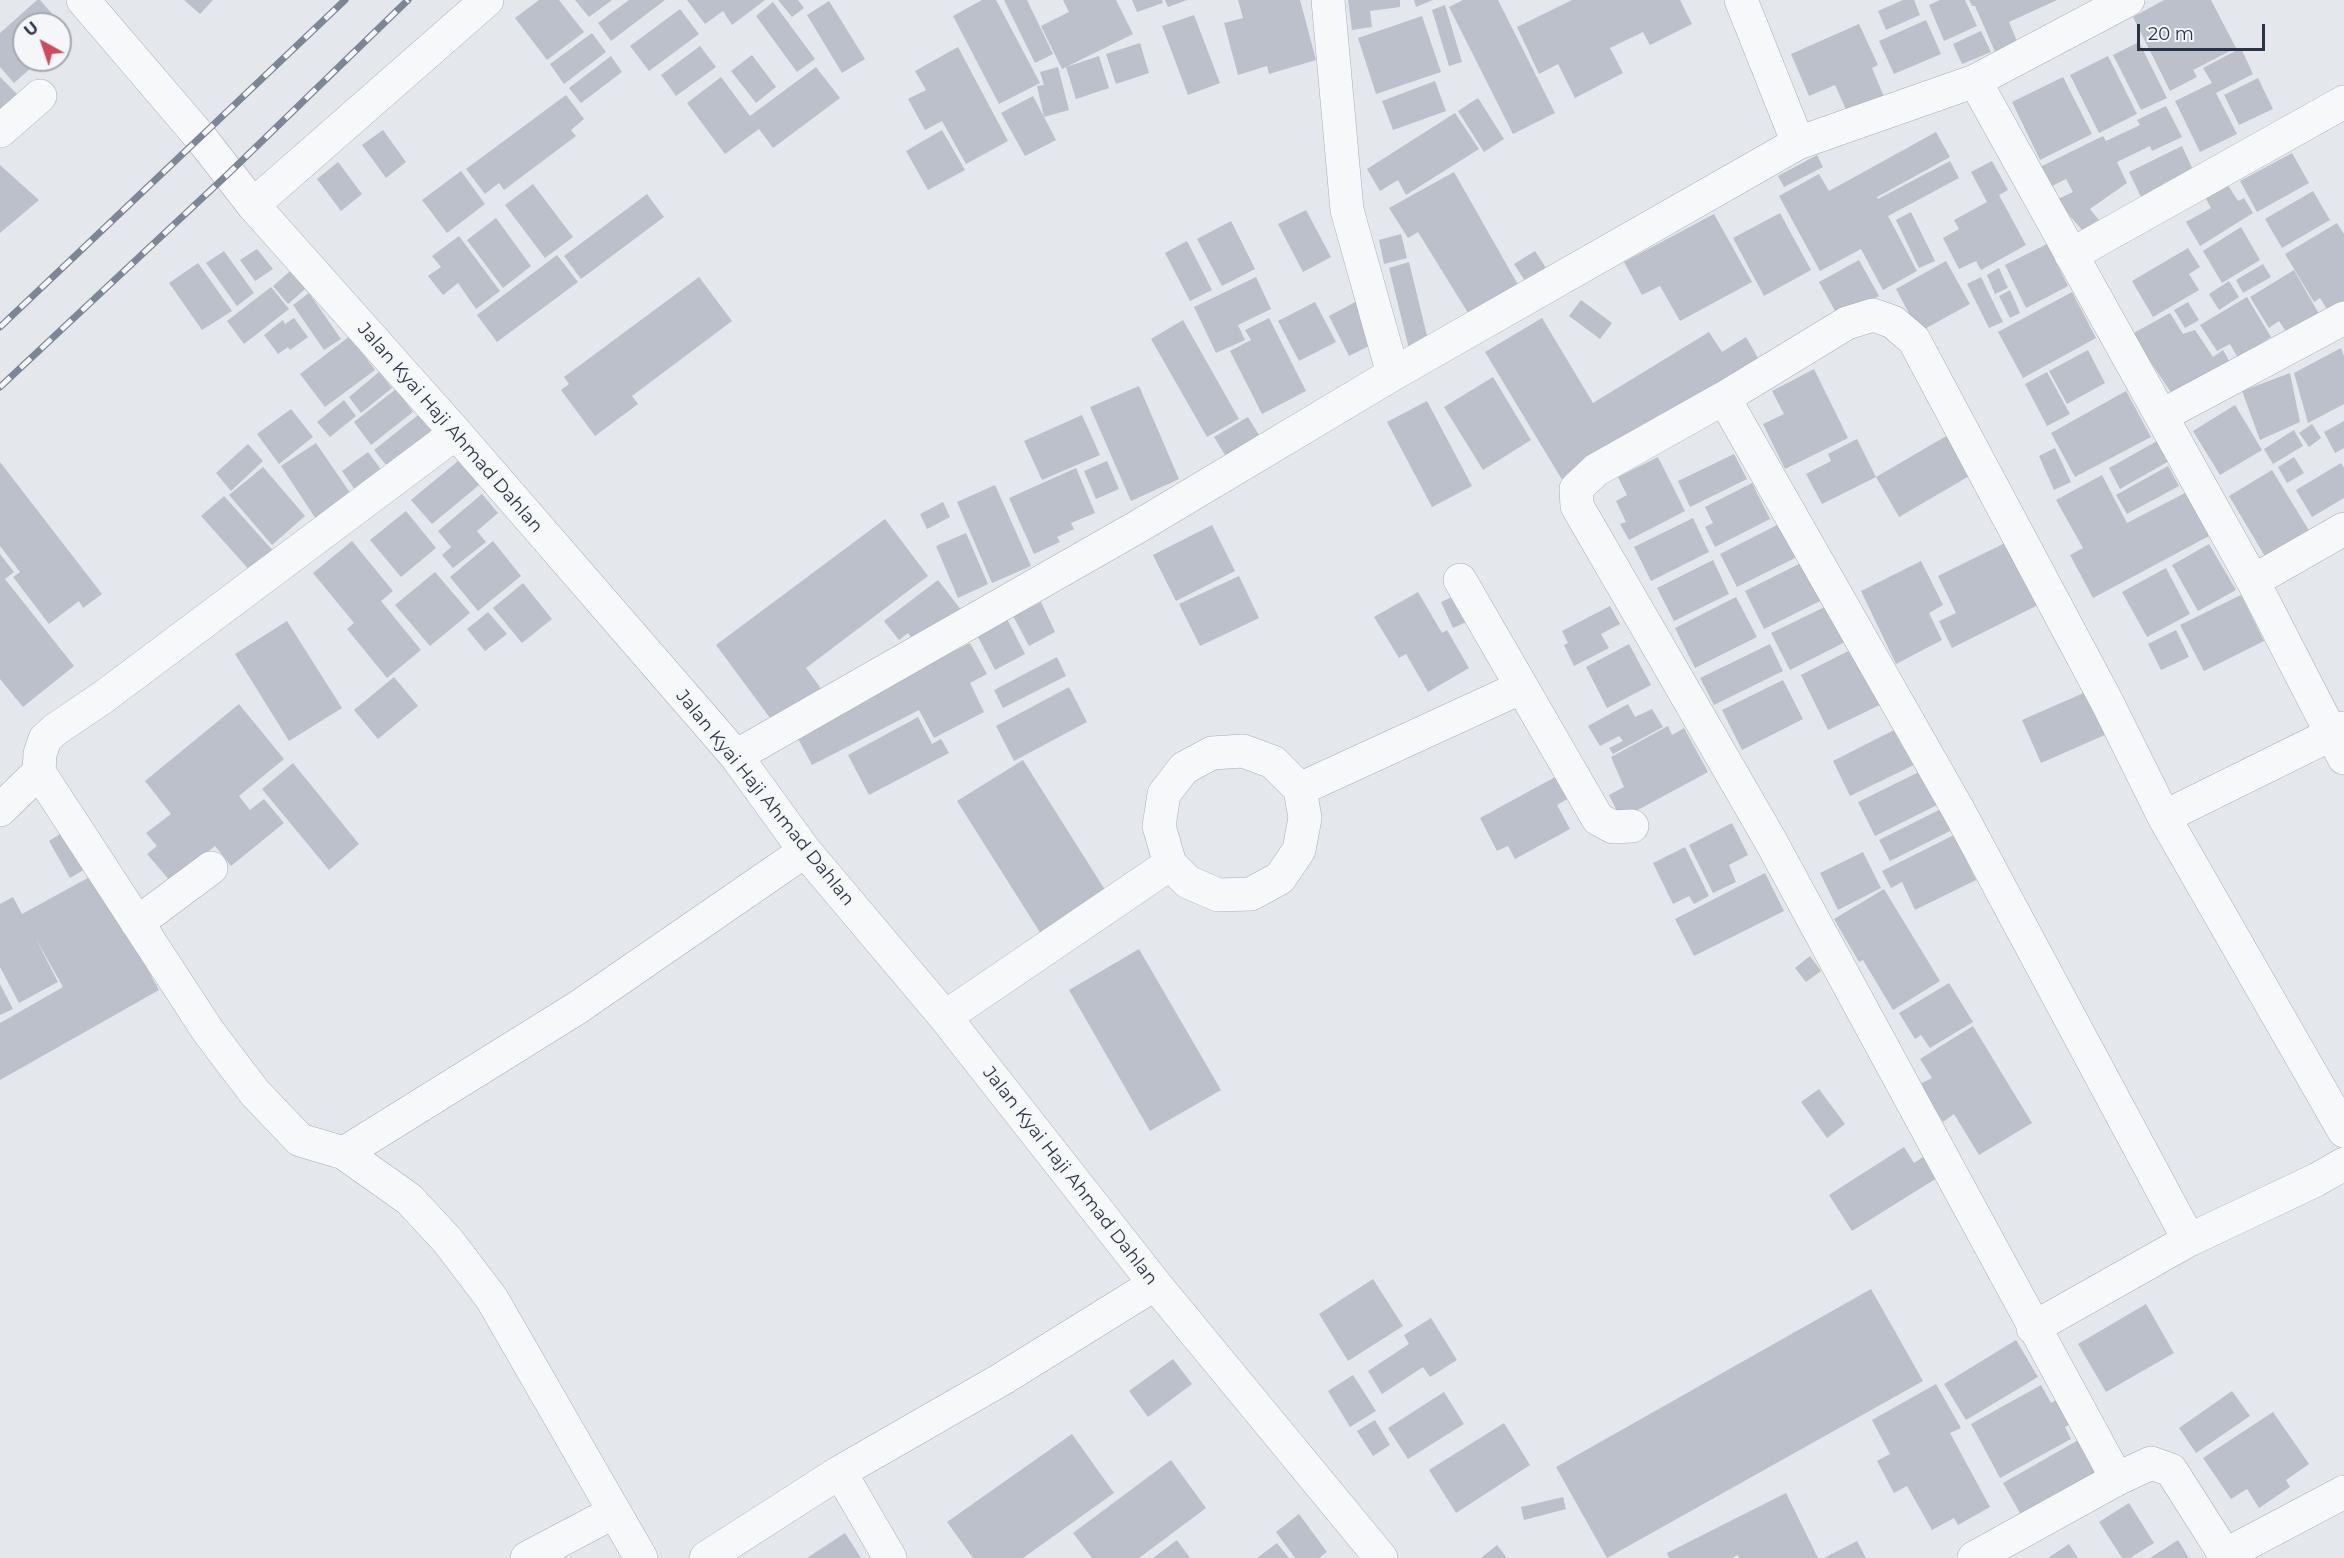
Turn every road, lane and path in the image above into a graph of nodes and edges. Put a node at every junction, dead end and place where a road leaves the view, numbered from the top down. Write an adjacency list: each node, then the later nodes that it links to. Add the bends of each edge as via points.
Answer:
1 (83, 0): 11 (street, Jalan Kyai Haji Ahmad Dahlan)
2 (487, 0): 11 (street)
3 (1328, 0): 14 (street, via 1347,210)
4 (1741, 0): 10 (street)
5 (2128, 0): 6 (street)
6 (1975, 81): 10 (street); 12 (street)
7 (40, 96): 9 (street)
8 (2344, 102): 12 (street)
9 (0, 131)
10 (1798, 143): 14 (street)
11 (253, 205): 17 (street, Jalan Kyai Haji Ahmad Dahlan)
12 (2071, 255): 16 (street)
13 (2344, 318): 16 (street)
14 (1393, 374): 23 (street, via 1139,526)
15 (1724, 398): 27 (street, via 1847,323 1873,315 1893,322 1914,340); 37 (street, via 1960,813); 39 (street, via 1596,470 1576,489 1577,506 1768,838)
16 (2161, 416): 20 (street)
17 (456, 434): 23 (street, Jalan Kyai Haji Ahmad Dahlan); 24 (street, via 56,729 45,739)
18 (2344, 529): 20 (street)
19 (1460, 580): 21 (street)
20 (2253, 581): 22 (street)
21 (1522, 687): 25 (street); 28 (street, via 1598,819 1613,827)
22 (2340, 740): 27 (street)
23 (736, 756): 29 (street, Jalan Kyai Haji Ahmad Dahlan)
24 (39, 772): 26 (street); 32 (street)
25 (1300, 789): 30 (street, via 1305,818 1299,850 1280,878 1251,894 1218,895 1188,882); 30 (street, via 1273,762 1243,751 1212,753 1184,768 1164,794 1159,826)
26 (0, 810)
27 (2164, 817): 34 (street)
28 (1632, 826)
29 (805, 851): 33 (street, Jalan Kyai Haji Ahmad Dahlan); 35 (street, via 577,1008)
30 (1170, 864): 33 (street)
31 (211, 868): 32 (street)
32 (137, 923): 35 (street, via 208,1031 255,1093 300,1140)
33 (945, 1017): 38 (street, Jalan Kyai Haji Ahmad Dahlan)
34 (2344, 1131)
35 (344, 1153): 43 (street, via 409,1199 492,1299)
36 (2344, 1164): 37 (street)
37 (2189, 1240): 39 (street)
38 (1155, 1284): 40 (street, via 1002,1379); 49 (street, Jalan Kyai Haji Ahmad Dahlan)
39 (2033, 1328): 41 (street)
40 (840, 1472): 47 (street); 48 (street)
41 (2117, 1479): 44 (street, via 2151,1463 2171,1470); 50 (street)
42 (2344, 1492): 44 (street)
43 (614, 1512): 45 (street); 46 (street)
44 (2226, 1556)
45 (527, 1558)
46 (641, 1558)
47 (706, 1558)
48 (890, 1558)
49 (1381, 1558)
50 (1974, 1558)

